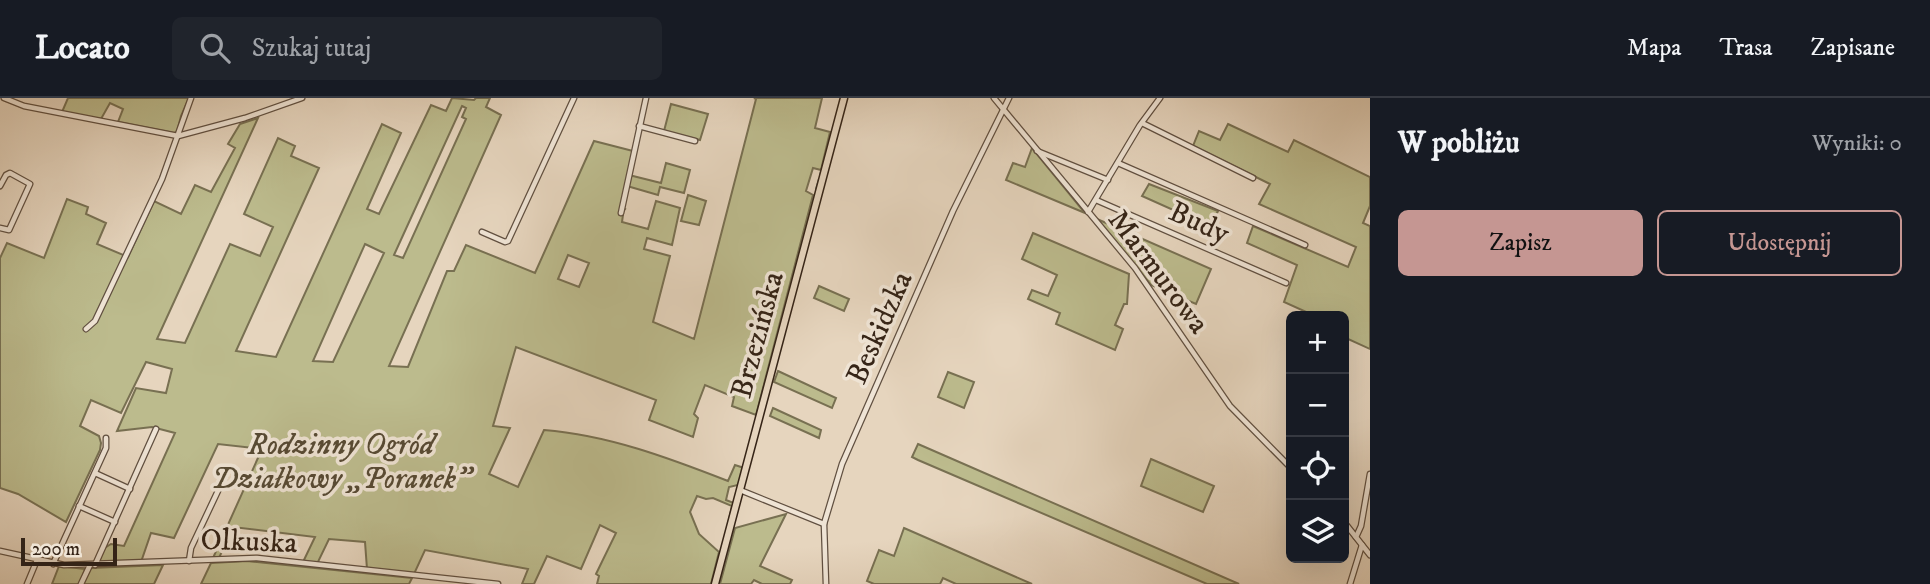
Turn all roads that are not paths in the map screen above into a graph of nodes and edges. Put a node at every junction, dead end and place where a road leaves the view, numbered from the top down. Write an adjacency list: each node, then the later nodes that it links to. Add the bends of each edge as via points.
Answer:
1 (4, 98): 13 (street)
2 (191, 98): 13 (street)
3 (302, 98): 13 (street)
4 (574, 98): 24 (street, via 508,241)
5 (646, 98): 12 (street)
6 (844, 98): 35 (main road, Brzezińska)
7 (994, 98): 10 (street, Marmurowa)
8 (1009, 98): 10 (street, Beskidzka)
9 (1160, 98): 11 (street)
10 (1003, 109): 15 (street, Marmurowa); 38 (street, Beskidzka, via 849,447)
11 (1142, 123): 16 (street); 17 (street)
12 (639, 126): 14 (street); 22 (street)
13 (178, 136): 27 (street, via 112,286 93,325)
14 (695, 141)
15 (1037, 150): 18 (street); 21 (street, Marmurowa)
16 (1118, 163): 18 (street); 25 (street)
17 (1253, 178)
18 (1108, 180): 20 (street)
19 (1, 183): 23 (street, via 10,173 30,186 9,229)
20 (1096, 200): 21 (street); 26 (street, Budy)
21 (1088, 212): 30 (street, Marmurowa, via 1140,275 1230,406)
22 (621, 213)
23 (0, 228)
24 (482, 232)
25 (1305, 245)
26 (1286, 283)
27 (86, 329)
28 (156, 429): 34 (street)
29 (106, 438): 31 (street)
30 (1286, 463)
31 (95, 473): 34 (street); 36 (street)
32 (1370, 474): 40 (street)
33 (225, 476): 45 (street)
34 (130, 489): 37 (street)
35 (740, 490): 38 (street); 51 (main road, Brzezińska)
36 (79, 506): 37 (street); 46 (street)
37 (115, 522): 47 (street)
38 (824, 524): 52 (street, Beskidzka)
39 (1349, 528): 40 (street)
40 (1356, 537): 41 (street)
41 (1362, 545): 43 (street); 53 (street)
42 (0, 551): 44 (street, Olkuska)
43 (1370, 555)
44 (37, 560): 46 (street, Olkuska); 48 (street)
45 (189, 561): 47 (street, Olkuska); 50 (street, Olkuska, via 257,558)
46 (53, 564): 47 (street, Olkuska)
47 (92, 565): 49 (street)
48 (27, 584)
49 (81, 584)
50 (498, 584)
51 (715, 584)
52 (826, 584)
53 (1350, 584)

